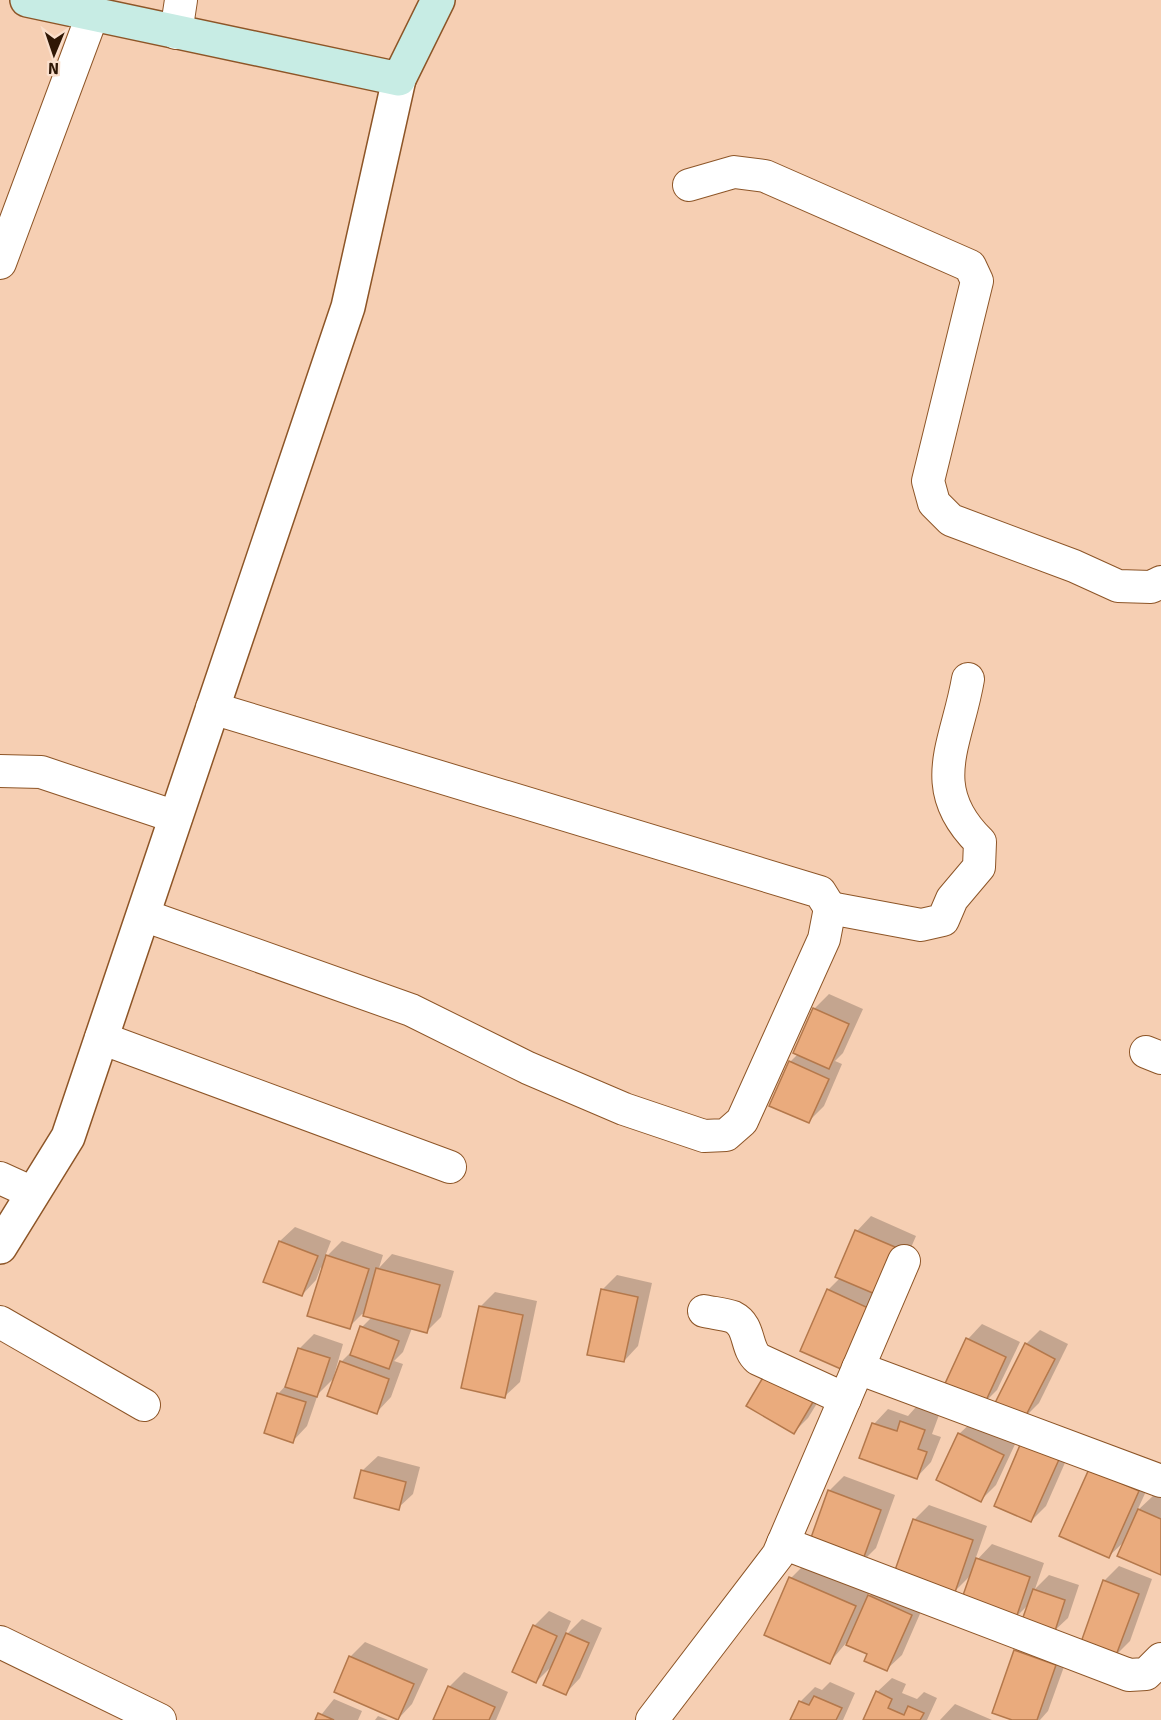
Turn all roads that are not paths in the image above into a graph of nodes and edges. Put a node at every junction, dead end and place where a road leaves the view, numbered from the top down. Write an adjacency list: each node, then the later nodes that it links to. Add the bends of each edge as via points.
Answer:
1 (27, 0): 4 (main road)
2 (181, 0): 5 (street)
3 (438, 0): 6 (main road)
4 (92, 16): 5 (main road); 8 (street)
5 (176, 33): 6 (main road)
6 (399, 79): 11 (street, via 348,307)
7 (689, 185): 9 (street, via 734,172 765,176 970,266 977,281 928,481 934,503 951,520 1118,586 1151,587)
8 (0, 262)
9 (1161, 582)
10 (968, 679): 14 (street, via 947,763 948,789 963,825 980,842 979,867 952,899 943,920 921,925)
11 (212, 708): 13 (street); 14 (street, via 820,892)
12 (0, 771): 13 (street, via 41,772)
13 (176, 817): 15 (street)
14 (830, 908): 15 (street, via 824,939 742,1122 726,1134 704,1136 624,1109 539,1073 411,1011)
15 (143, 915): 16 (street)
16 (101, 1038): 17 (street); 19 (street, via 68,1137)
17 (450, 1167)
18 (0, 1178): 19 (street)
19 (33, 1193): 20 (street)
20 (0, 1247)
21 (904, 1261): 24 (street)
22 (704, 1311): 25 (street, via 733,1317 741,1324 751,1353 758,1359)
23 (0, 1322): 26 (street)
24 (858, 1368): 25 (street); 27 (street)
25 (845, 1399): 28 (street)
26 (144, 1406)
27 (1161, 1481)
28 (783, 1543): 30 (street, via 1129,1675 1146,1674); 32 (street, via 778,1555)
29 (0, 1642): 31 (street)
30 (1161, 1659)
31 (160, 1720)
32 (652, 1720)

